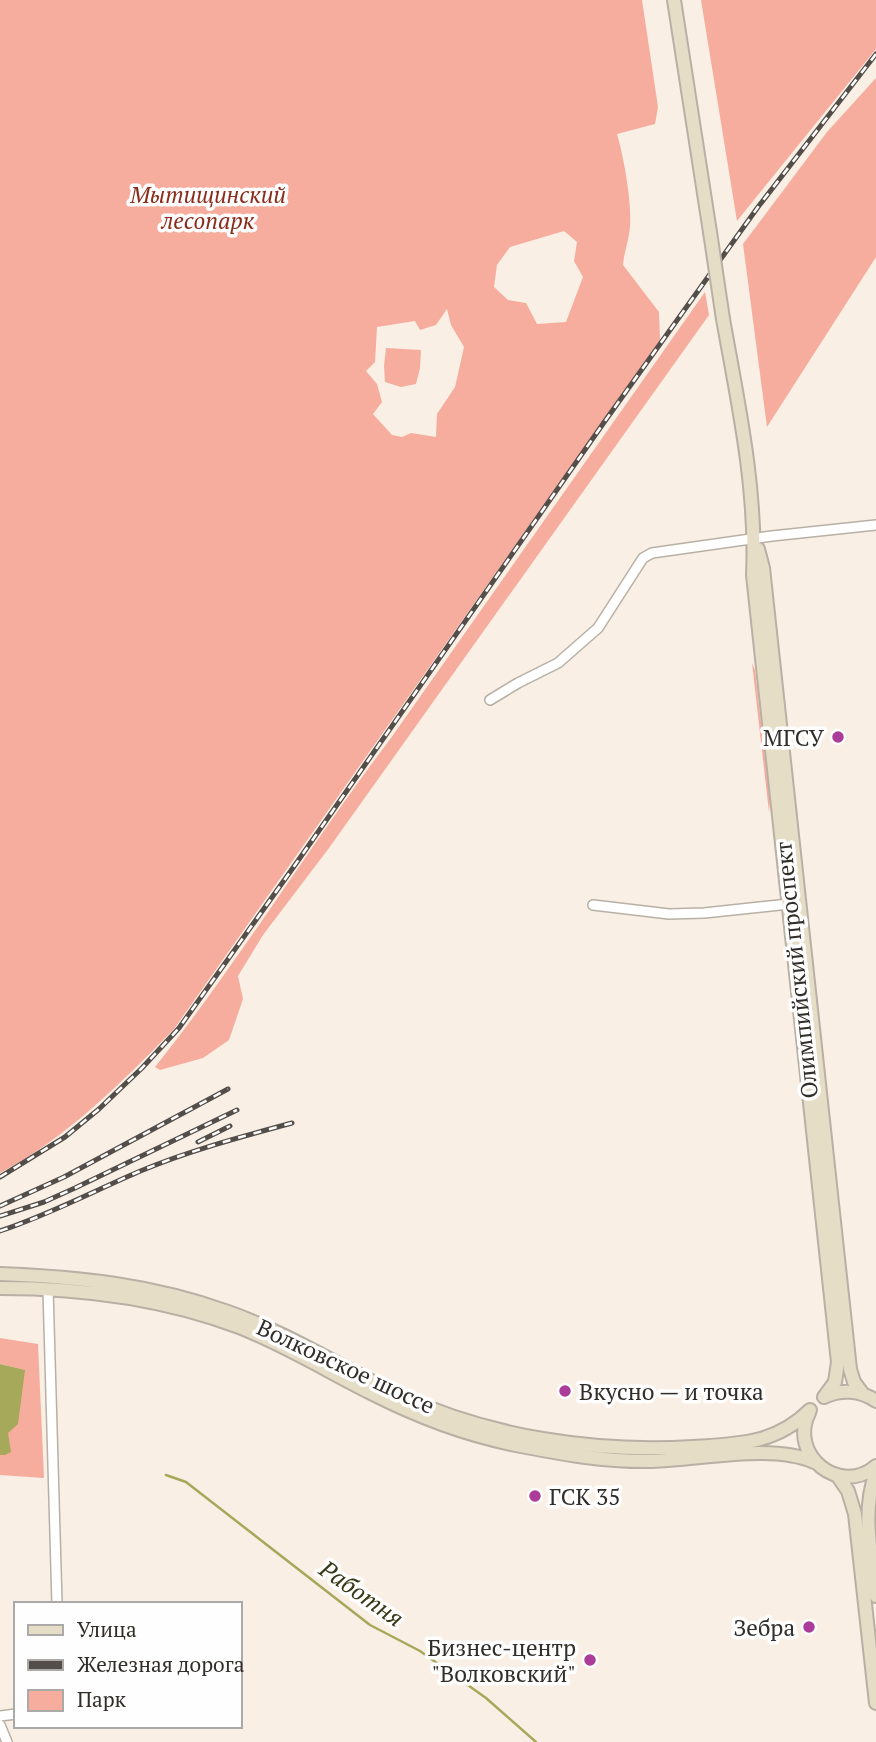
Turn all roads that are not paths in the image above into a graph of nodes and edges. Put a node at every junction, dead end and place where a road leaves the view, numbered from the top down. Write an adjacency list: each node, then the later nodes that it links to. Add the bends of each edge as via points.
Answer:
1 (674, 0): 3 (main road, Олимпийский проспект, bridge, via 743,432)
2 (876, 525): 3 (street)
3 (755, 538): 4 (street, via 643,558 598,628 558,663); 5 (main road, Олимпийский проспект, via 752,575); 10 (main road, Олимпийский проспект, via 763,568 850,1369)
4 (490, 700)
5 (789, 904): 6 (street, via 669,914); 11 (main road, Олимпийский проспект, via 838,1362 835,1382)
6 (593, 905)
7 (0, 1274): 13 (main road, Волковское шоссе, via 117,1283 226,1311 266,1326 423,1405 530,1436 589,1446 643,1450 756,1441 792,1426)
8 (0, 1288): 9 (main road, Волковское шоссе)
9 (48, 1289): 14 (main road, Волковское шоссе, via 124,1296 216,1319 420,1415 512,1444 616,1460 771,1452); 19 (street)
10 (863, 1394): 11 (main road, via 843,1391); 12 (main road)
11 (824, 1397): 13 (main road, Волковское шоссе)
12 (876, 1401)
13 (810, 1410): 14 (main road, via 804,1439)
14 (814, 1462): 17 (main road, Волковское шоссе)
15 (876, 1466): 17 (main road, via 860,1475)
16 (876, 1472): 18 (main road, via 867,1509)
17 (837, 1475): 20 (main road, via 855,1514)
18 (876, 1596)
19 (57, 1602)
20 (876, 1703)
21 (0, 1725): 22 (street)
22 (7, 1742)

